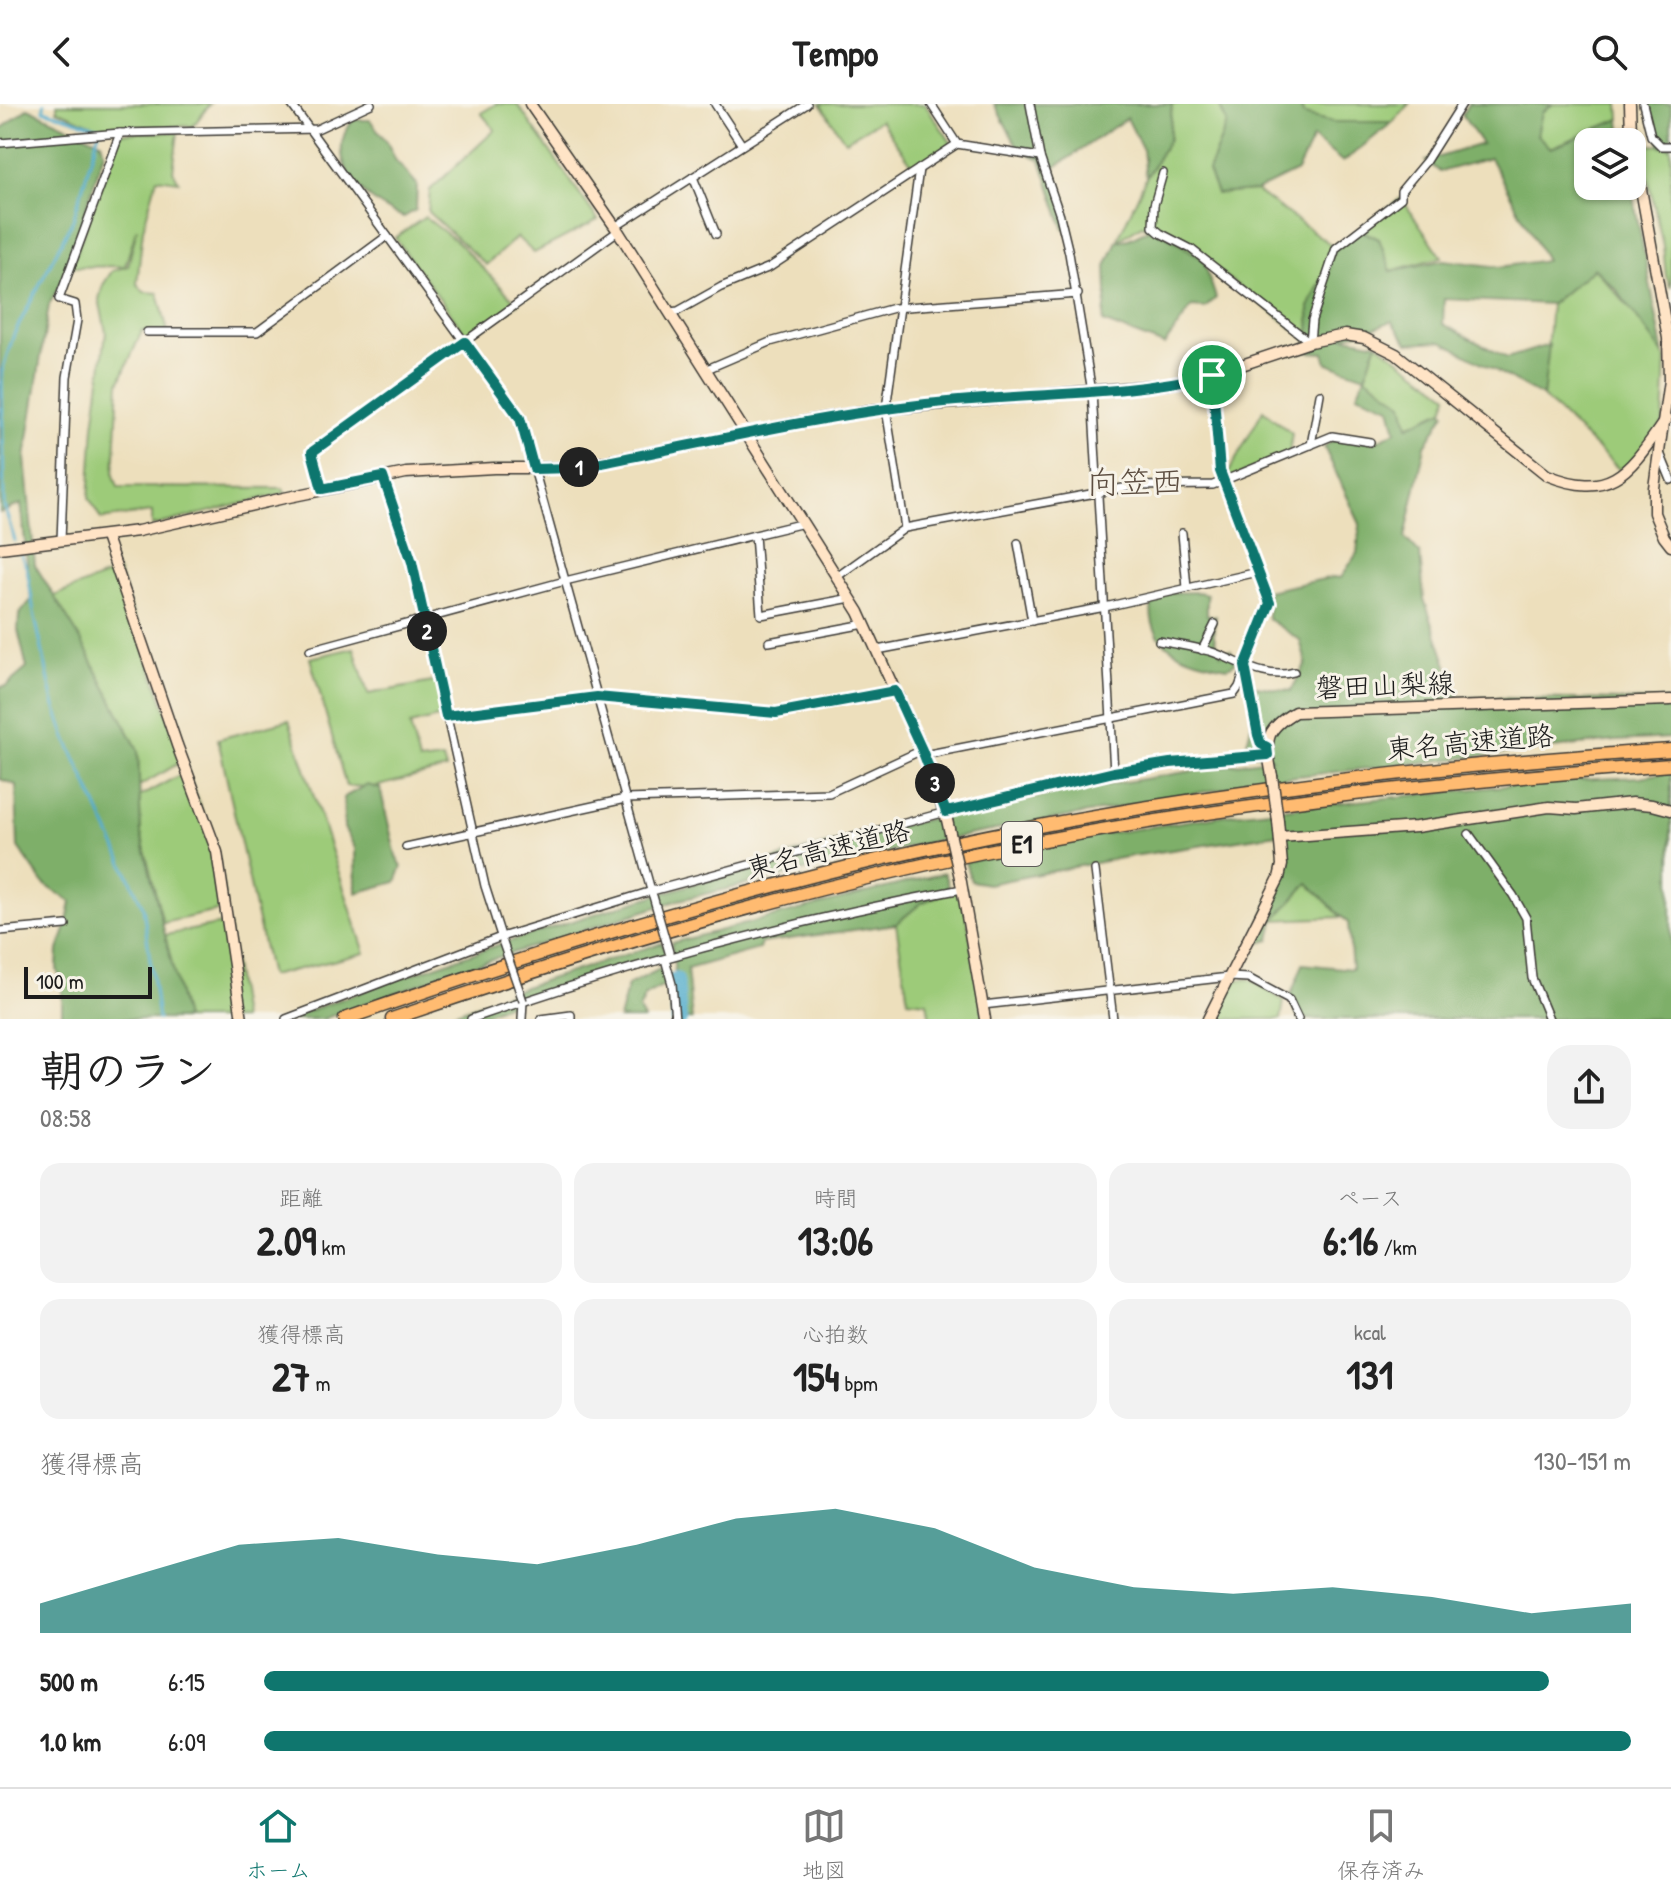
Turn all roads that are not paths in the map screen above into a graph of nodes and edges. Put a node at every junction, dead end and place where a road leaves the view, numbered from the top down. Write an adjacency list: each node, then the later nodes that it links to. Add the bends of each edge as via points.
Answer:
1 (291, 104): 11 (street)
2 (371, 104): 11 (street, via 330,125)
3 (530, 104): 21 (street)
4 (715, 104): 15 (street)
5 (807, 104): 15 (street)
6 (931, 104): 14 (street)
7 (1030, 104): 17 (street)
8 (1462, 104): 29 (street, via 1401,198 1336,248)
9 (1630, 104): 32 (street)
10 (1643, 104): 16 (street, via 1651,136 1661,146)
11 (309, 129): 12 (street); 23 (street)
12 (120, 133): 13 (street); 52 (street, via 59,299 75,304 77,320 67,377)
13 (0, 143)
14 (957, 144): 17 (street); 18 (street)
15 (742, 145): 20 (street)
16 (1671, 146)
17 (1040, 157): 24 (street)
18 (919, 169): 25 (street); 26 (street, via 770,267)
19 (1163, 173): 29 (street, via 1153,227 1191,249)
20 (693, 177): 21 (street); 22 (street)
21 (617, 229): 26 (street); 28 (street)
22 (716, 234)
23 (387, 236): 27 (street, via 257,332); 28 (street)
24 (1078, 294): 25 (street); 33 (street)
25 (900, 307): 30 (street, via 770,342); 35 (street)
26 (670, 312): 30 (street)
27 (147, 332)
28 (465, 342): 41 (street, via 520,418); 45 (street, via 312,452)
29 (1310, 342): 31 (street); 36 (street, via 1345,335 1382,344 1547,475 1569,484 1597,484 1632,467)
30 (707, 369): 37 (street)
31 (1212, 375): 33 (street); 44 (street)
32 (1670, 378): 36 (street)
33 (1092, 392): 35 (street); 46 (street)
34 (1320, 394): 39 (street)
35 (886, 409): 37 (street); 48 (street)
36 (1666, 419): 40 (street)
37 (748, 434): 41 (street, via 574,468); 47 (street)
38 (1370, 442): 39 (street, via 1332,436)
39 (1311, 445): 44 (street)
40 (1660, 453): 43 (street); 54 (street, via 1654,513)
41 (534, 469): 42 (street); 58 (street)
42 (383, 477): 45 (street); 62 (street, via 412,562)
43 (1671, 480)
44 (1224, 481): 46 (street); 56 (street)
45 (322, 489): 51 (street)
46 (1098, 493): 48 (street); 61 (street)
47 (804, 523): 50 (street); 57 (street)
48 (905, 528): 57 (street)
49 (1182, 533): 59 (street)
50 (755, 535): 58 (street); 60 (street, via 761,615)
51 (106, 537): 52 (street); 101 (street, via 217,852)
52 (61, 541): 55 (street)
53 (1018, 543): 63 (street)
54 (1671, 546)
55 (0, 548)
56 (1258, 572): 59 (street); 71 (street, via 1270,603)
57 (838, 576): 60 (street)
58 (565, 581): 62 (street); 74 (street)
59 (1187, 588): 61 (street)
60 (851, 598): 64 (street)
61 (1105, 607): 63 (street); 77 (street)
62 (425, 621): 68 (street); 76 (street)
63 (1032, 621): 69 (street)
64 (865, 624): 67 (street); 69 (street)
65 (1215, 624): 70 (street)
66 (1159, 641): 70 (street)
67 (769, 642)
68 (310, 650)
69 (877, 650): 73 (street)
70 (1202, 650): 71 (street)
71 (1245, 666): 72 (street, via 1271,674); 77 (street, via 1234,694); 79 (street, via 1261,744)
72 (1294, 672)
73 (895, 691): 74 (street, via 776,713); 80 (street)
74 (597, 697): 76 (street); 83 (street)
75 (1671, 700): 79 (street, 磐田山梨線, via 1295,712 1270,731)
76 (446, 716): 86 (street)
77 (1111, 719): 80 (street); 82 (street)
78 (1671, 750): 103 (highway, 東名高速道路 / E1, via 1381,774 1156,805 1001,834 748,892 553,948)
79 (1268, 751): 82 (street); 88 (street, bridge)
80 (923, 753): 83 (street, via 829,793); 85 (street)
81 (1671, 765): 104 (highway, 東名高速道路 / E1, via 1367,792 1018,845 752,907 557,963)
82 (1114, 772): 85 (street)
83 (625, 799): 86 (street); 92 (street)
84 (1671, 810): 88 (street, via 1632,803 1549,807 1416,827)
85 (946, 816): 91 (street, bridge); 92 (street)
86 (472, 832): 89 (street); 95 (street)
87 (1469, 834): 114 (street, via 1526,918 1532,978)
88 (1280, 837): 97 (street, via 1279,878)
89 (406, 847)
90 (1095, 870): 98 (street)
91 (961, 886): 96 (street); 100 (street)
92 (652, 894): 95 (street); 96 (street, bridge)
93 (66, 925): 94 (street)
94 (0, 931)
95 (502, 940): 99 (street, bridge); 102 (street)
96 (668, 956): 99 (street); 109 (street)
97 (1229, 977): 98 (street); 112 (street); 113 (street, via 1248,978 1289,1000)
98 (1109, 990): 100 (street); 111 (street)
99 (523, 1001): 105 (street); 106 (street)
100 (983, 1005): 110 (street)
101 (242, 1019)
102 (286, 1019)
103 (345, 1019)
104 (392, 1019)
105 (471, 1019)
106 (522, 1019)
107 (541, 1019): 108 (street)
108 (571, 1019)
109 (675, 1019)
110 (985, 1019)
111 (1113, 1019)
112 (1208, 1019)
113 (1298, 1019)
114 (1549, 1019)

